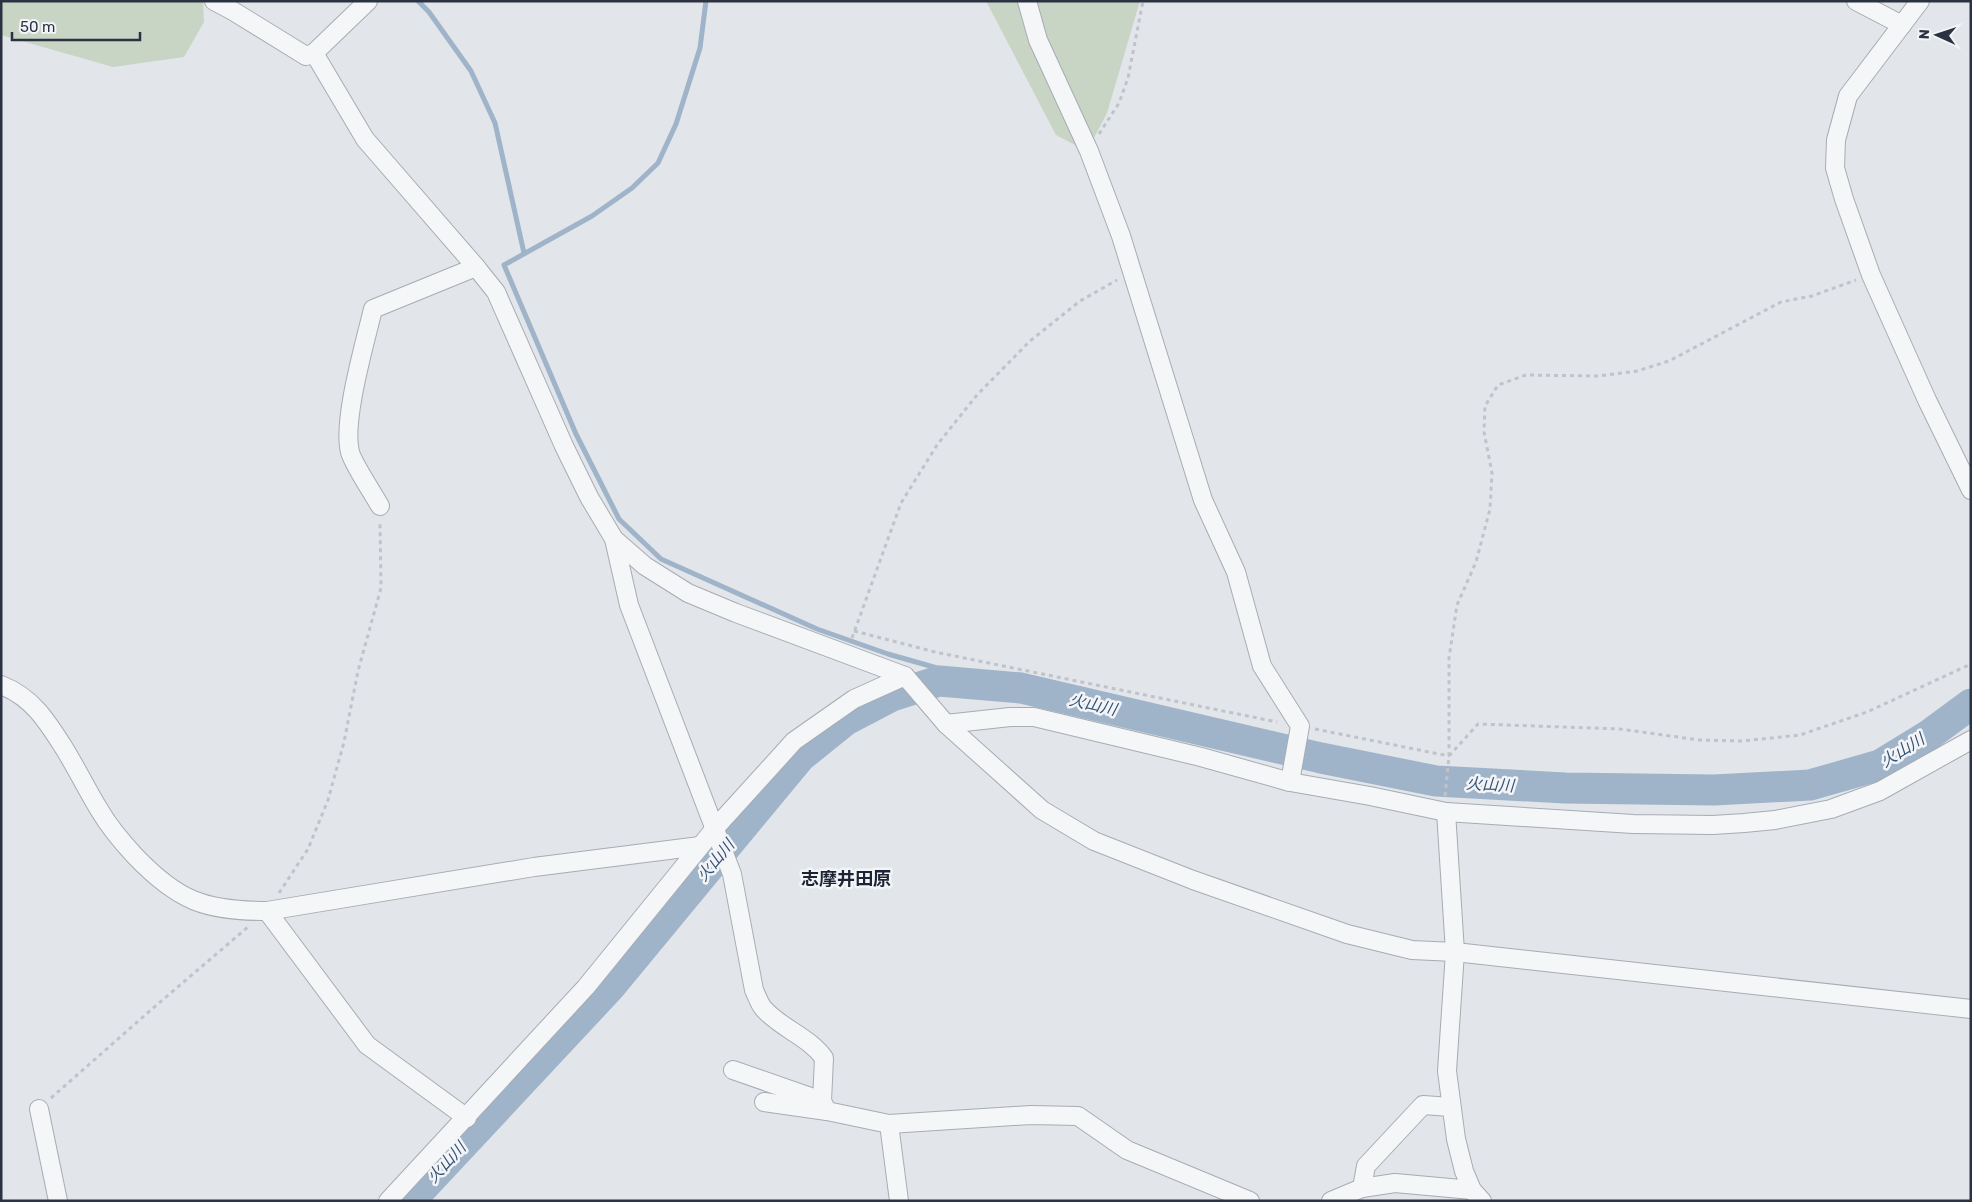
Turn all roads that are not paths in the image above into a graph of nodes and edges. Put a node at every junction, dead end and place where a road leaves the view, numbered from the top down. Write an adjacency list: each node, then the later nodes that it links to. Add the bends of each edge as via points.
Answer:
1 (214, 1): 7 (street, via 306,56)
2 (368, 1): 7 (street)
3 (1027, 1): 16 (street, via 1038,40 1089,151 1133,271 1203,500 1236,572 1262,666 1300,730)
4 (1856, 1): 6 (street)
5 (1920, 1): 6 (street)
6 (1902, 25): 9 (street, via 1848,96 1836,140 1835,168 1871,275)
7 (314, 53): 8 (street, via 365,139)
8 (476, 267): 10 (street, via 373,310 348,427 350,453); 11 (street, via 496,292 564,446)
9 (1971, 490)
10 (380, 506)
11 (614, 539): 12 (street, via 645,566 688,593); 18 (street, via 629,605)
12 (905, 676): 14 (street); 18 (street, via 854,699 794,741)
13 (1, 685): 20 (street, via 17,691 35,707 57,736 116,836 156,878 196,902 233,911)
14 (946, 724): 16 (street, via 1034,717); 21 (street, via 1042,810 1094,841 1347,934 1412,950)
15 (1971, 740): 17 (street, via 1880,791 1831,809 1775,820 1713,825 1640,824)
16 (1292, 776): 17 (street, via 1370,796)
17 (1445, 808): 21 (street)
18 (716, 827): 19 (street); 25 (street, via 732,874 754,990 762,1007 817,1048 824,1058)
19 (700, 846): 20 (street, via 534,867); 28 (street, via 586,986)
20 (267, 911): 28 (street, via 367,1045)
21 (1455, 952): 22 (street); 26 (street, via 1447,1071)
22 (1971, 1009)
23 (733, 1070): 25 (street)
24 (764, 1102): 25 (street)
25 (825, 1106): 29 (street)
26 (1451, 1107): 30 (street, via 1423,1105 1366,1166); 31 (street, via 1464,1171)
27 (40, 1109): 32 (street)
28 (467, 1118): 33 (street)
29 (889, 1124): 34 (street); 35 (street, via 1031,1114 1078,1116 1128,1150)
30 (1362, 1188): 31 (street, via 1395,1183); 36 (street)
31 (1477, 1196)
32 (58, 1201)
33 (388, 1201)
34 (899, 1201)
35 (1250, 1201)
36 (1331, 1201)

